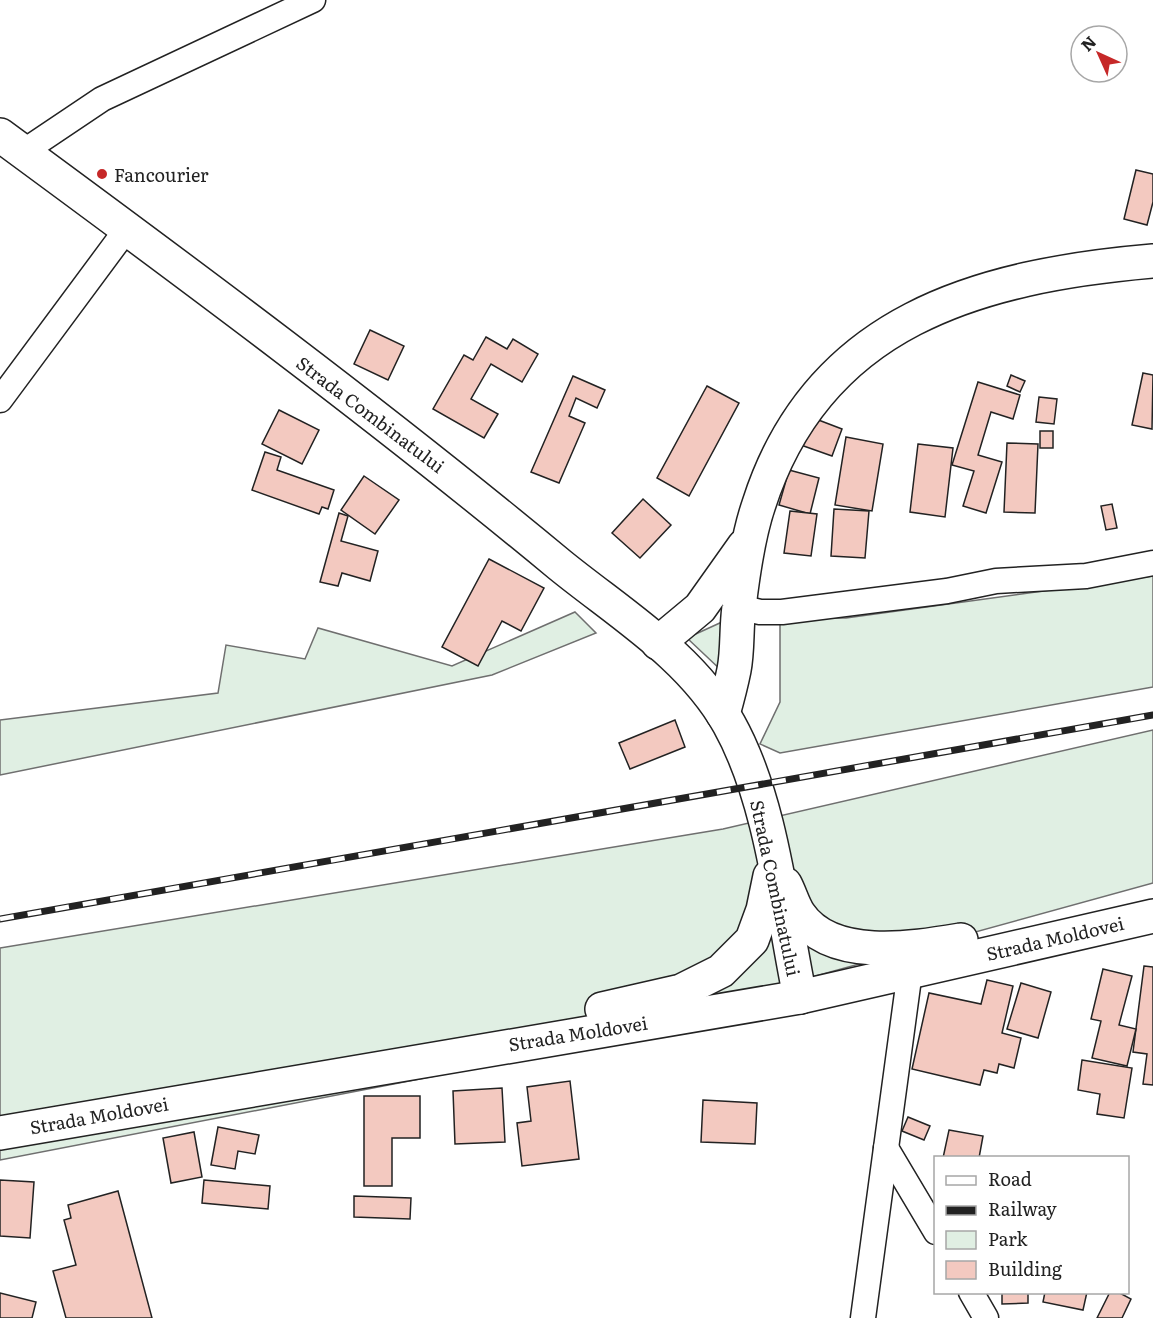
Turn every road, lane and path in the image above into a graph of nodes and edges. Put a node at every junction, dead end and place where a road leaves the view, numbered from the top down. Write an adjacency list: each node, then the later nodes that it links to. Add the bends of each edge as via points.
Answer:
1 (313, 0): 2 (street)
2 (12, 143): 3 (main road, Strada Combinatului)
3 (126, 230): 5 (street); 9 (main road, Strada Combinatului, via 481,499)
4 (1153, 261): 6 (main road, via 1059,273 1000,286 946,302 876,339 828,381 795,425 773,465)
5 (0, 400)
6 (751, 537): 8 (main road); 9 (main road, via 700,608)
7 (1153, 563): 8 (street, via 1086,576 996,581 782,612)
8 (739, 607): 10 (main road, via 735,669)
9 (658, 643): 10 (main road, Strada Combinatului, via 701,685)
10 (723, 714): 11 (main road, Strada Combinatului, via 751,775)
11 (774, 859): 12 (main road, via 799,915 816,931 836,942 881,950 942,944 1103,916); 14 (main road, Strada Combinatului); 15 (main road, via 752,940 721,971 681,991 389,1056)
12 (1153, 915): 13 (main road, Strada Moldovei)
13 (910, 971): 14 (main road, Strada Moldovei); 17 (street)
14 (800, 997): 15 (main road, Strada Moldovei)
15 (342, 1073): 16 (main road, Strada Moldovei)
16 (0, 1133)
17 (886, 1148): 18 (street); 20 (street)
18 (934, 1229)
19 (972, 1294): 21 (street)
20 (863, 1318)
21 (986, 1318)

